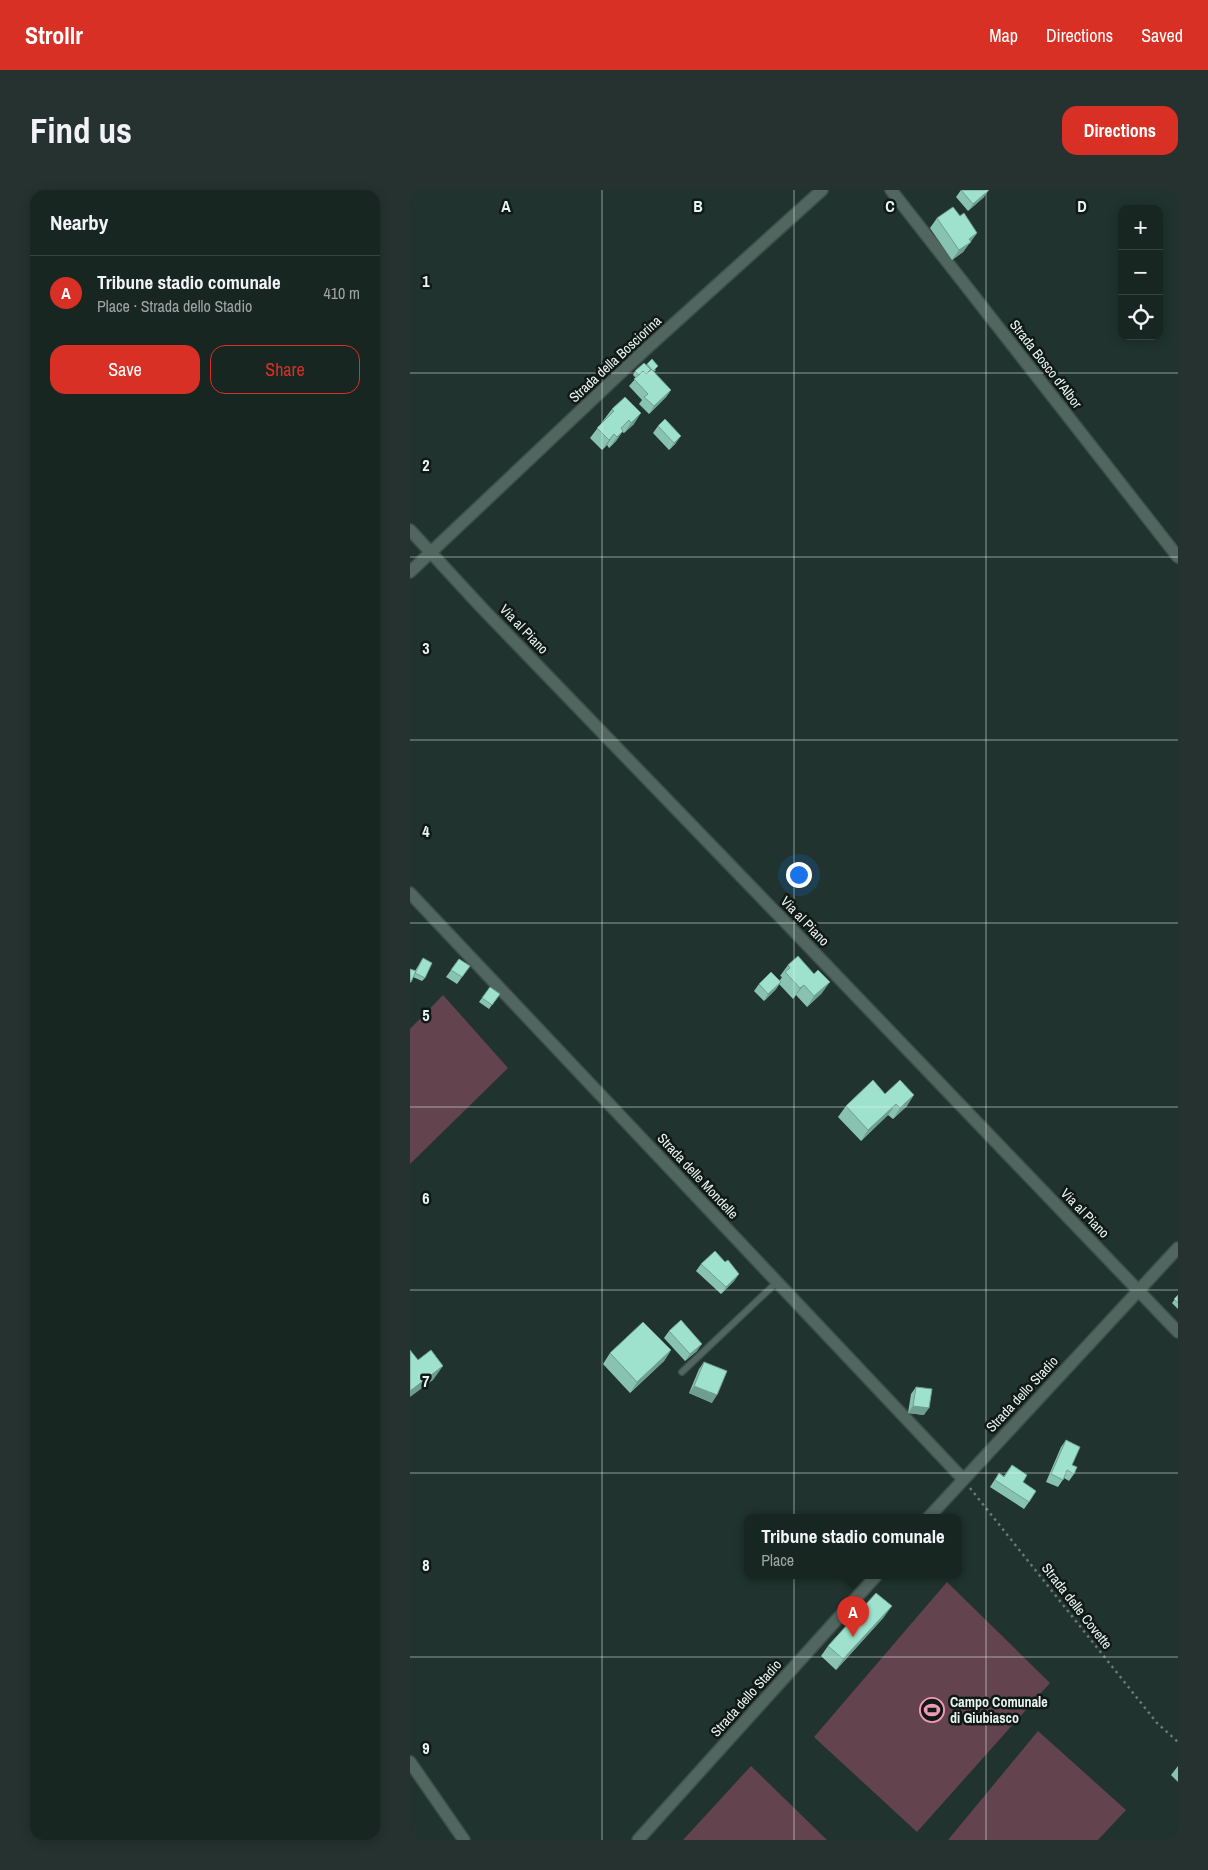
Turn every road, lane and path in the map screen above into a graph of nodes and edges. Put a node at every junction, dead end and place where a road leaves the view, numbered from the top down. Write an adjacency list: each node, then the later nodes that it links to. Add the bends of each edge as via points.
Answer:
1 (822, 190): 4 (street, Strada della Bosciorina, via 646,349)
2 (891, 190): 5 (street, Strada Bosco d'Albor)
3 (410, 530): 4 (street, Via al Piano)
4 (431, 552): 6 (street, Strada della Bosciorina); 10 (street, Via al Piano)
5 (1178, 557)
6 (410, 572)
7 (410, 894): 9 (street, Strada delle Mondelle)
8 (1178, 1248): 10 (street, Strada dello Stadio)
9 (777, 1282): 12 (lane); 13 (street, Strada delle Mondelle)
10 (1139, 1291): 11 (street, Via al Piano); 13 (street, Strada dello Stadio)
11 (1178, 1332)
12 (682, 1372)
13 (963, 1479): 14 (street, Strada dello Stadio); 16 (path, Strada delle Covette, via 1157,1723)
14 (932, 1514)
15 (873, 1579): 19 (street, Strada dello Stadio)
16 (1178, 1742)
17 (410, 1762): 18 (street)
18 (464, 1840)
19 (638, 1840)

